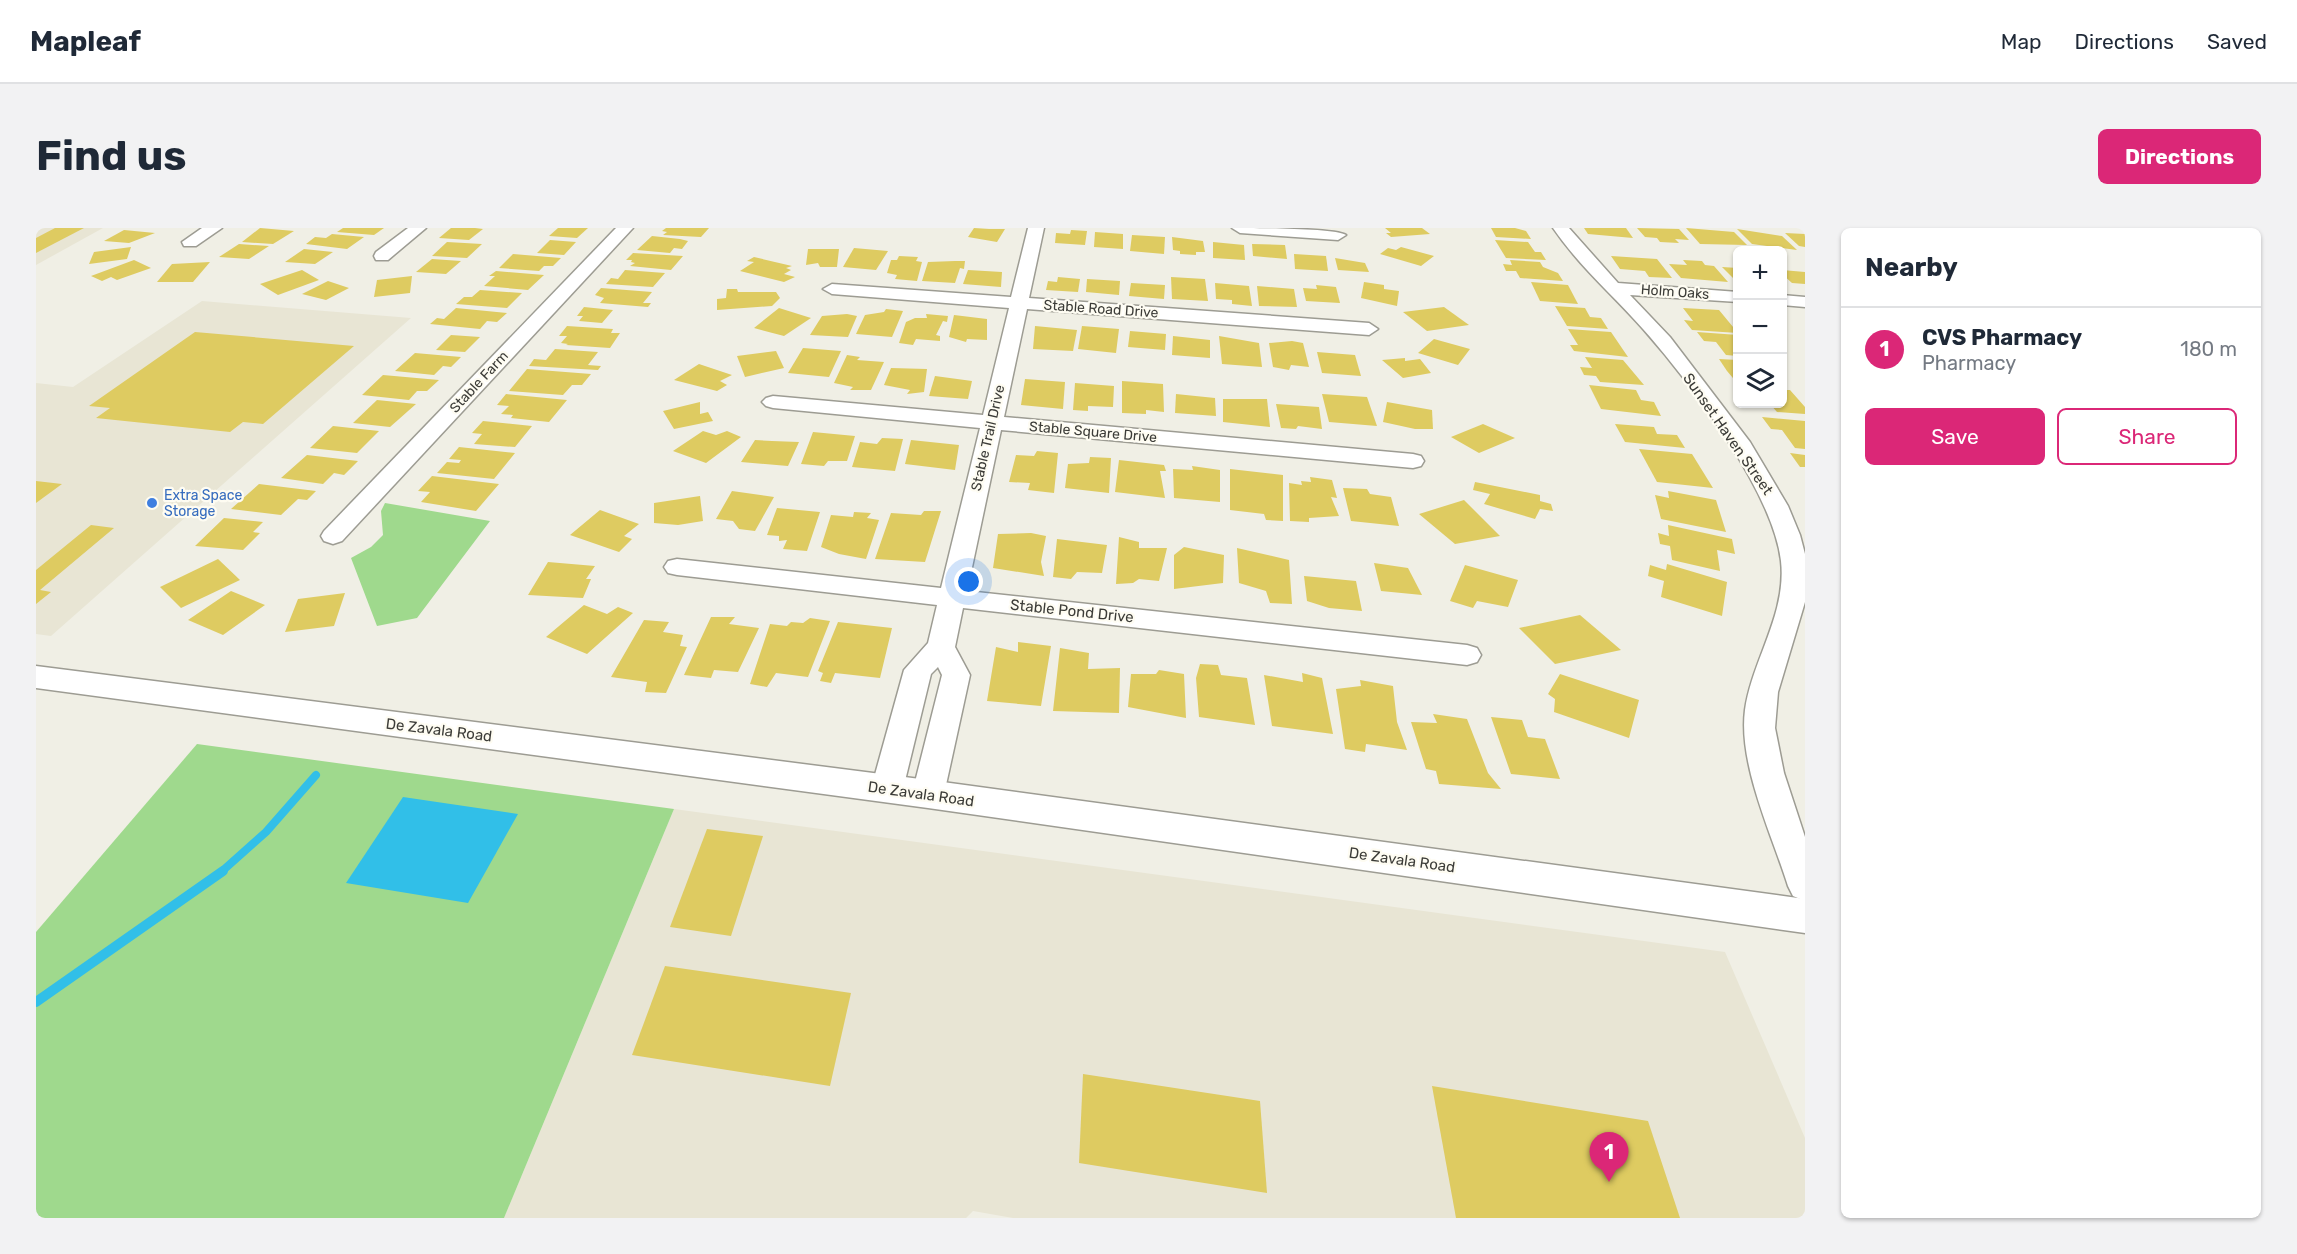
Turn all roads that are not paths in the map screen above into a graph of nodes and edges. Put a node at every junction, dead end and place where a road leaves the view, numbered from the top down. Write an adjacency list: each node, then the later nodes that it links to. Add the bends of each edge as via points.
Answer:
1 (213, 228): 8 (street)
2 (418, 228): 9 (street)
3 (625, 228): 20 (street, Stable Farm)
4 (1036, 228): 15 (street, Stable Trail Drive)
5 (1240, 228): 7 (street)
6 (1561, 228): 10 (street, Sunset Haven Street)
7 (1338, 235)
8 (189, 243)
9 (382, 256)
10 (1612, 288): 12 (street, Holm Oaks); 28 (street, Sunset Haven Street, via 1663,341 1774,498 1786,529 1794,561 1794,593 1788,625 1767,672 1759,714 1771,780)
11 (832, 289): 15 (street, Stable Road Drive)
12 (1733, 297)
13 (1787, 300): 14 (street)
14 (1805, 302)
15 (1019, 303): 16 (street, Stable Road Drive); 18 (street, Stable Trail Drive)
16 (1369, 329)
17 (773, 402): 18 (street, Stable Square Drive)
18 (992, 423): 19 (street, Stable Square Drive); 22 (street, Stable Trail Drive)
19 (1413, 461)
20 (333, 536)
21 (677, 567): 22 (street, Stable Pond Drive)
22 (952, 597): 23 (street, Stable Trail Drive); 24 (street, Stable Pond Drive)
23 (941, 647): 26 (street, via 918,670); 27 (street, via 956,675)
24 (1467, 655)
25 (36, 677): 26 (main road, De Zavala Road)
26 (887, 789): 27 (main road, De Zavala Road)
27 (928, 794): 29 (main road, De Zavala Road)
28 (1805, 886)
29 (1805, 916)

